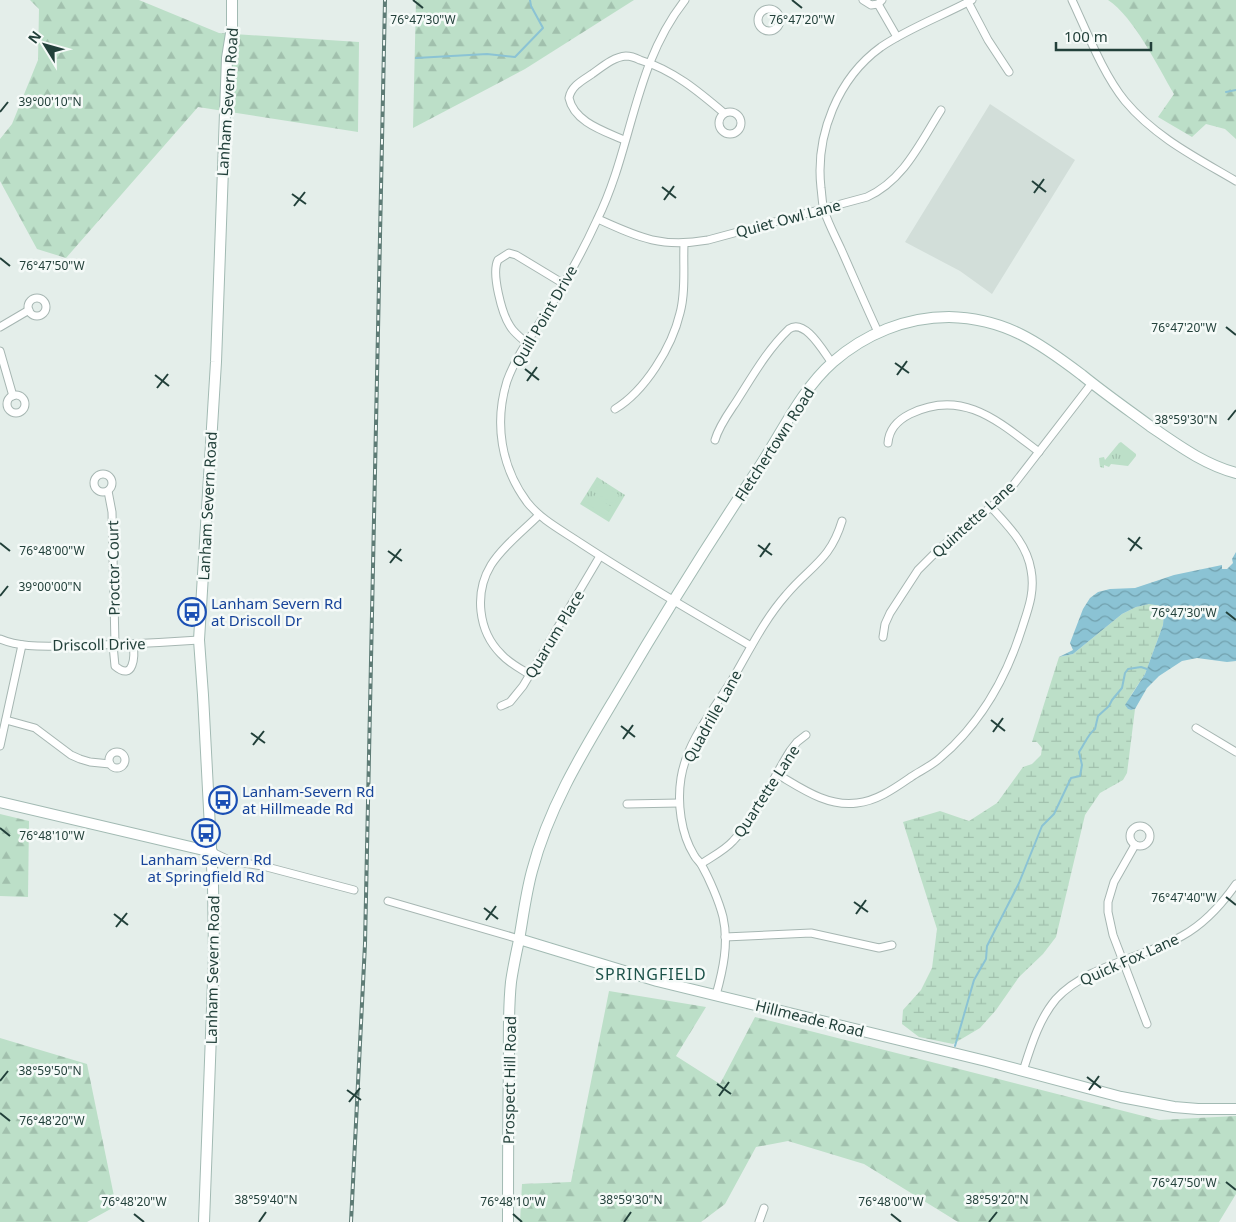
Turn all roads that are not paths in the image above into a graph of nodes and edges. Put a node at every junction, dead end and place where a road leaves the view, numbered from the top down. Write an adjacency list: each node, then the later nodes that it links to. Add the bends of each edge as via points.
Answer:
1 (232, 0): 41 (street, Lanham Severn Road, via 216,362)
2 (685, 0): 10 (street, Quill Point Drive, via 661,35)
3 (762, 0): 8 (street)
4 (863, 0): 7 (street, via 871,5)
5 (1072, 0): 15 (street, via 1118,92 1141,119)
6 (970, 1): 9 (street); 11 (street, via 988,40)
7 (880, 2): 9 (street)
8 (766, 9)
9 (897, 37): 16 (street, via 862,63 835,104 820,151)
10 (649, 62): 13 (street, via 686,83); 14 (street, Quill Point Drive); 14 (street, via 629,56 616,59 579,82 570,94 570,104 584,120)
11 (1009, 72)
12 (942, 110): 16 (street, Quiet Owl Lane, via 901,171 886,187 867,197)
13 (724, 113)
14 (624, 140): 17 (street, Quill Point Drive, via 620,161)
15 (1236, 181)
16 (824, 210): 18 (street, Quiet Owl Lane); 22 (street)
17 (598, 219): 18 (street, Quiet Owl Lane, via 636,236); 19 (street, Quill Point Drive)
18 (684, 244): 28 (street, via 682,304 676,327 653,370 629,399)
19 (564, 284): 23 (street, Quill Point Drive); 23 (street, via 516,255 505,254 498,260 496,268 502,310 510,326)
20 (29, 310): 21 (street)
21 (0, 328)
22 (878, 332): 25 (street, Fletchertown Road); 26 (street, Fletchertown Road, via 932,318 987,321 1034,340)
23 (527, 343): 35 (street, Quill Point Drive, via 508,381 500,429 505,458 514,480)
24 (0, 351): 27 (street)
25 (832, 363): 29 (street, via 811,335 793,326 765,358 724,420); 38 (street, Fletchertown Road, via 806,394)
26 (1092, 383): 31 (street, Quintette Lane); 32 (street, Fletchertown Road, via 1191,455)
27 (13, 396)
28 (615, 408)
29 (715, 440)
30 (888, 443): 31 (street, via 892,430 902,419 929,407 948,405 987,414)
31 (1040, 452): 34 (street, Quintette Lane)
32 (1236, 473)
33 (108, 491): 44 (street, Proctor Court, via 112,512)
34 (991, 507): 39 (street, Quintette Lane, via 918,570 890,613); 54 (street, via 1026,550 1033,585 1013,655 979,717 939,759 893,789 865,802 848,804 824,800)
35 (539, 515): 37 (street, Quill Point Drive); 46 (street, via 496,559 480,594 481,615 489,639 500,654)
36 (842, 521): 45 (street, Quadrille Lane, via 828,552 786,595)
37 (600, 556): 38 (street, Quill Point Drive); 46 (street, Quarum Place)
38 (672, 600): 45 (street, Quill Point Drive); 65 (street, Fletchertown Road, via 590,739 546,825 532,869)
39 (883, 637)
40 (0, 639): 43 (street, Driscoll Drive)
41 (199, 640): 42 (street, Driscoll Drive); 59 (street, Lanham Severn Road)
42 (134, 644): 44 (street, Driscoll Drive); 44 (street, Proctor Court, via 134,663 125,670 115,666)
43 (22, 645): 44 (street, Driscoll Drive); 48 (street)
44 (114, 645)
45 (751, 646): 56 (street, Quadrille Lane, via 690,750 681,778)
46 (529, 674): 47 (street, Quarum Place, via 515,697)
47 (501, 706)
48 (6, 720): 51 (street); 53 (street, via 34,728 80,759)
49 (1196, 728): 52 (street)
50 (806, 735): 54 (street, Quartette Lane, via 790,751)
51 (0, 746)
52 (1236, 752)
53 (110, 764)
54 (777, 774): 60 (street, Quartette Lane, via 736,837)
55 (0, 802): 59 (street)
56 (679, 803): 57 (street); 60 (street, Quadrille Lane, via 688,842)
57 (627, 804)
58 (1135, 845): 67 (street, via 1114,882 1108,902 1110,926)
59 (212, 852): 62 (street, via 231,861); 73 (street, Lanham Severn Road, via 214,988)
60 (701, 864): 64 (street, Quadrille Lane, via 722,915)
61 (1236, 884): 67 (street, Quick Fox Lane, via 1214,910 1188,932)
62 (354, 890)
63 (388, 901): 65 (street, Hillmeade Road)
64 (725, 938): 66 (street, via 811,933 879,948); 68 (street, Quadrille Lane, via 724,964)
65 (519, 939): 68 (street, Hillmeade Road); 74 (street, Prospect Hill Road, via 510,1004)
66 (892, 946)
67 (1123, 961): 69 (street); 70 (street, Quick Fox Lane, via 1076,982 1055,1000 1042,1020)
68 (716, 996): 70 (street, Hillmeade Road)
69 (1146, 1024)
70 (1022, 1071): 71 (street, Hillmeade Road, via 1149,1104 1188,1109)
71 (1236, 1109)
72 (764, 1208): 75 (street)
73 (204, 1222)
74 (508, 1222)
75 (759, 1222)

